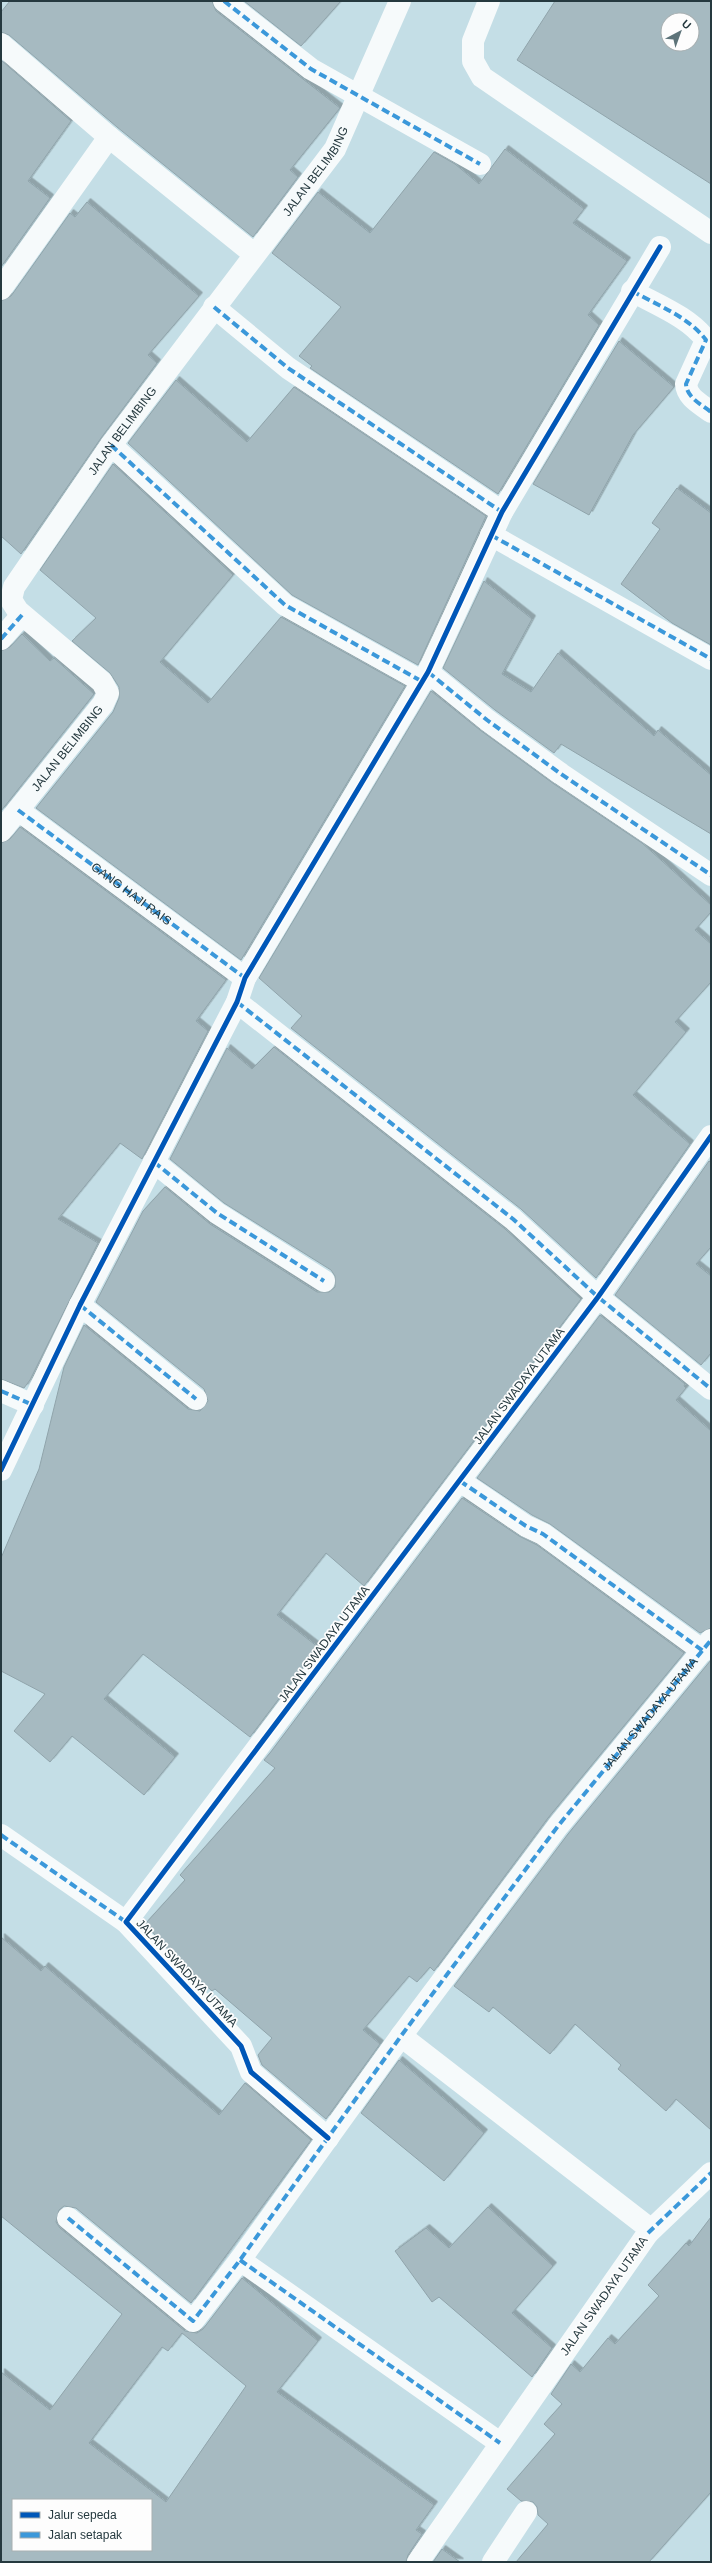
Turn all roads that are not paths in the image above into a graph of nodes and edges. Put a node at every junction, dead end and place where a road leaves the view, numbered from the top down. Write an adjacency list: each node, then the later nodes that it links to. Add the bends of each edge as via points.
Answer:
1 (224, 1): 5 (street, via 311,69)
2 (400, 1): 5 (street, JALAN BELIMBING)
3 (489, 1): 8 (street, via 473,41 473,61 482,77)
4 (1, 44): 6 (street)
5 (358, 96): 7 (street); 10 (street, JALAN BELIMBING, via 335,149)
6 (109, 137): 10 (street); 11 (street)
7 (480, 164)
8 (711, 233)
9 (660, 247): 12 (street)
10 (254, 254): 13 (street, JALAN BELIMBING)
11 (1, 289)
12 (632, 291): 14 (street, via 688,322 699,330 706,340 686,384 686,390); 16 (street)
13 (214, 307): 15 (street, JALAN BELIMBING); 16 (street, via 288,368)
14 (711, 412)
15 (111, 445): 18 (street, JALAN BELIMBING, via 14,587 11,600); 21 (street, via 285,604)
16 (502, 512): 17 (street)
17 (491, 535): 20 (street); 21 (street)
18 (22, 614): 19 (street); 22 (street, JALAN BELIMBING, via 102,682 108,694 103,704)
19 (1, 639)
20 (711, 659)
21 (425, 677): 24 (street, via 561,774); 25 (street)
22 (18, 810): 23 (street, JALAN BELIMBING); 25 (street, GANG HAJI RAIS)
23 (1, 831)
24 (711, 875)
25 (245, 978): 26 (street)
26 (237, 1002): 28 (street); 30 (street, via 513,1219)
27 (711, 1136): 30 (street, JALAN SWADAYA UTAMA)
28 (154, 1162): 29 (street, via 217,1213); 31 (street)
29 (324, 1281)
30 (598, 1297): 32 (street); 37 (street, JALAN SWADAYA UTAMA)
31 (80, 1305): 34 (street); 35 (street)
32 (711, 1389)
33 (1, 1391): 35 (street)
34 (196, 1399)
35 (33, 1405): 36 (street)
36 (1, 1470)
37 (460, 1481): 38 (street); 40 (street, JALAN SWADAYA UTAMA)
38 (707, 1645): 41 (street, JALAN SWADAYA UTAMA, via 558,1826)
39 (1, 1835): 40 (street)
40 (126, 1922): 42 (street, JALAN SWADAYA UTAMA, via 241,2046 251,2072)
41 (401, 2036): 42 (street, JALAN SWADAYA UTAMA); 45 (street, JALAN SWADAYA UTAMA, via 645,2224 649,2228)
42 (328, 2138): 46 (street)
43 (711, 2173): 45 (street)
44 (68, 2218): 46 (street, via 193,2321)
45 (648, 2233): 47 (street, JALAN SWADAYA UTAMA)
46 (240, 2260): 47 (street)
47 (500, 2443): 49 (street, JALAN SWADAYA UTAMA)
48 (526, 2512): 50 (street)
49 (418, 2562)
50 (493, 2562)

